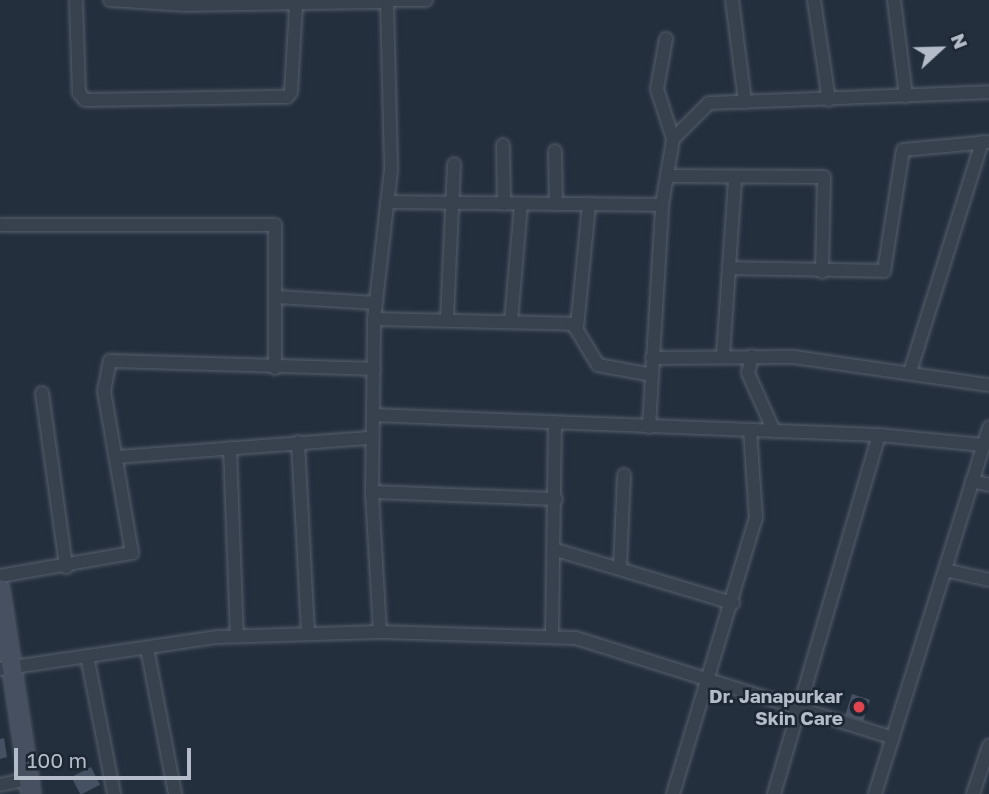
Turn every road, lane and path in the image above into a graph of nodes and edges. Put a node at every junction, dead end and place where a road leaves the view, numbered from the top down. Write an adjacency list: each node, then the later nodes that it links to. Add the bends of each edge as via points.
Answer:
1 (76, 0): 10 (street, via 79,93 85,100 287,97)
2 (110, 0): 8 (street)
3 (426, 0): 7 (street)
4 (732, 0): 15 (street)
5 (814, 0): 14 (street)
6 (894, 0): 13 (street)
7 (387, 1): 10 (street); 23 (street, via 391,170)
8 (204, 2): 9 (street)
9 (276, 2): 10 (street)
10 (296, 4)
11 (666, 39): 16 (street, via 657,89)
12 (989, 92): 13 (street)
13 (906, 96): 14 (street)
14 (829, 100): 15 (street)
15 (745, 102): 16 (street, via 707,104)
16 (673, 139): 21 (street)
17 (985, 142): 32 (street, via 903,150 886,270); 44 (street)
18 (503, 145): 25 (street)
19 (555, 151): 27 (street)
20 (454, 164): 24 (street)
21 (667, 176): 22 (street); 29 (street)
22 (735, 178): 31 (street); 32 (street, via 825,177)
23 (387, 202): 24 (street); 34 (street)
24 (451, 203): 25 (street); 36 (street)
25 (504, 204): 26 (street)
26 (521, 204): 27 (street); 37 (street)
27 (556, 204): 28 (street)
28 (589, 204): 29 (street); 38 (street)
29 (662, 205): 41 (street)
30 (0, 225): 33 (street, via 274,224)
31 (729, 268): 32 (street); 39 (street)
32 (822, 272)
33 (277, 297): 34 (street); 42 (street)
34 (376, 303): 35 (street)
35 (374, 318): 36 (street); 43 (street)
36 (447, 319): 37 (street)
37 (511, 321): 38 (street)
38 (577, 327): 45 (street, via 598,365)
39 (723, 356): 40 (street); 41 (street)
40 (752, 356): 44 (street); 53 (street, via 748,373)
41 (652, 358): 45 (street)
42 (275, 368): 43 (street); 59 (street, via 110,361 104,391)
43 (374, 369): 48 (street)
44 (910, 372): 46 (street)
45 (652, 375): 50 (street)
46 (989, 385)
47 (42, 393): 66 (street)
48 (373, 415): 49 (street); 55 (street)
49 (555, 425): 50 (street); 64 (street)
50 (649, 427): 52 (street)
51 (989, 427): 57 (street)
52 (750, 430): 53 (street); 72 (street, via 757,511)
53 (774, 431): 54 (street)
54 (879, 435): 57 (street); 81 (street)
55 (372, 438): 56 (street); 63 (street)
56 (298, 442): 58 (street); 74 (street)
57 (983, 446): 61 (street)
58 (230, 448): 59 (street); 76 (street)
59 (117, 457): 66 (street, via 132,552)
60 (624, 475): 67 (street)
61 (972, 481): 62 (street); 68 (street)
62 (989, 485)
63 (372, 492): 64 (street); 73 (street)
64 (556, 499): 65 (street)
65 (556, 550): 67 (street); 75 (street)
66 (66, 567): 69 (street)
67 (621, 567): 72 (street)
68 (945, 570): 70 (street); 82 (street)
69 (0, 576)
70 (989, 580)
71 (0, 589): 79 (street)
72 (733, 603): 80 (street)
73 (380, 632): 74 (street); 75 (street)
74 (308, 634): 76 (street)
75 (552, 634): 80 (street)
76 (237, 636): 77 (street)
77 (147, 648): 78 (street); 87 (street)
78 (87, 656): 79 (street); 86 (street)
79 (7, 668): 85 (street)
80 (709, 681): 81 (street); 88 (street)
81 (800, 712): 82 (street); 89 (street)
82 (893, 738): 90 (street)
83 (989, 746): 91 (street)
84 (0, 785): 85 (street)
85 (29, 787)
86 (114, 794)
87 (175, 794)
88 (673, 794)
89 (774, 794)
90 (876, 794)
91 (973, 794)

